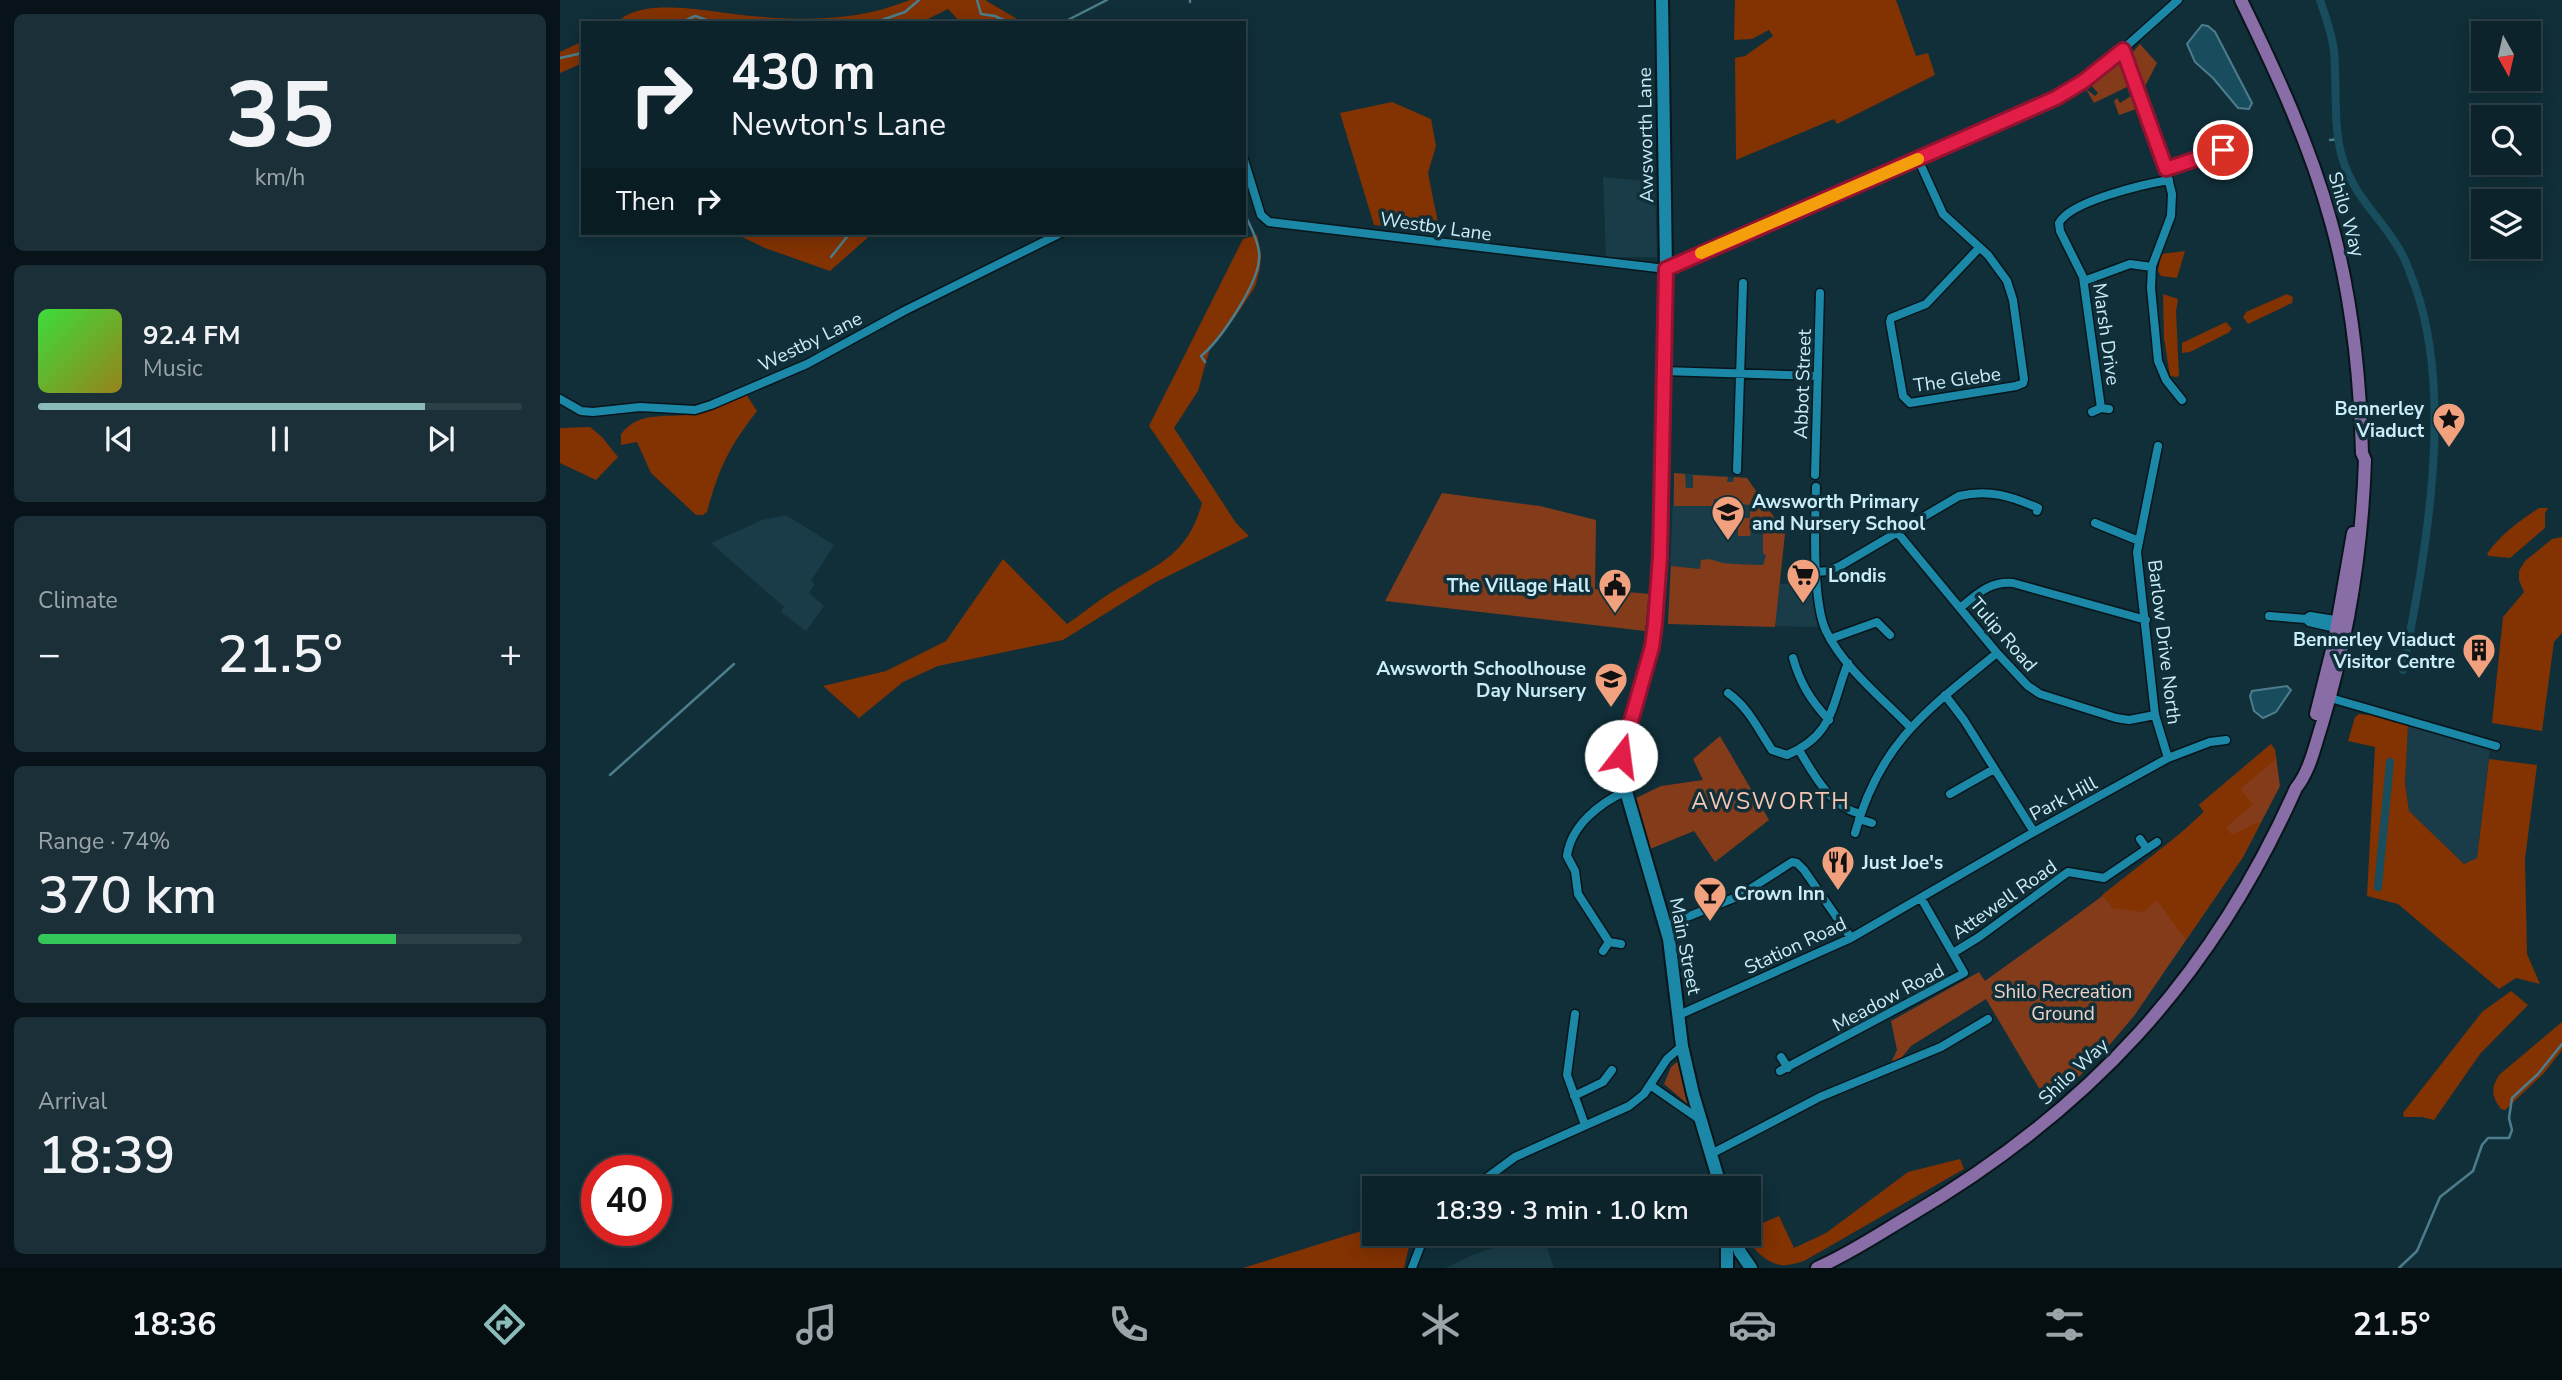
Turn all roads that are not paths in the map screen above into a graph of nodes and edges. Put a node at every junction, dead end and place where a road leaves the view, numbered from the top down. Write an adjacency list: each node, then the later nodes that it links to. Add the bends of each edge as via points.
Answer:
1 (1662, 0): 15 (street, Awsworth Lane)
2 (2178, 0): 4 (street)
3 (2241, 0): 37 (main road, Shilo Way, via 2303,138 2331,221 2354,330 2362,453)
4 (2123, 50): 7 (street, via 2056,98); 9 (street)
5 (2223, 150): 6 (street)
6 (2210, 154): 9 (street); 10 (street)
7 (1918, 159): 13 (street, The Glebe, via 1943,214); 15 (street)
8 (1246, 166): 15 (street, Westby Lane, via 1261,215 1269,222)
9 (2166, 169): 11 (street)
10 (2217, 173)
11 (2169, 180): 14 (street, via 2172,211); 16 (street, Marsh Drive, via 2120,190 2061,218 2060,231)
12 (1057, 235): 22 (street, Westby Lane, via 807,364 711,405 695,410 640,407 593,412)
13 (1979, 248): 13 (street, The Glebe, via 1996,263 2010,290 2023,383 1910,403 1903,396 1891,318 1931,300)
14 (2152, 267): 16 (street, via 2130,264); 23 (street, via 2158,360)
15 (1666, 269): 19 (street, Awsworth Lane)
16 (2084, 281): 24 (street, Marsh Drive)
17 (1743, 283): 20 (street)
18 (1821, 293): 21 (street, Abbot Street)
19 (1663, 371): 20 (street); 56 (street, Main Street, via 1657,603 1652,647 1621,756)
20 (1740, 373): 21 (street); 26 (street, via 1732,454)
21 (1818, 376): 27 (street, Abbot Street)
22 (560, 399)
23 (2182, 400)
24 (2100, 410)
25 (2158, 446): 32 (street, Barlow Drive North)
26 (1737, 470)
27 (1815, 475)
28 (1816, 487): 33 (street)
29 (2036, 511): 31 (street, via 2038,508 2006,495 1969,494 1950,500)
30 (2095, 523): 32 (street)
31 (1897, 532): 33 (street, via 1833,569); 34 (street, Tulip Road)
32 (2139, 541): 36 (street, Barlow Drive North)
33 (1817, 572): 39 (street, via 1821,617)
34 (1960, 608): 36 (street, via 1985,587 2000,582); 40 (street, Tulip Road)
35 (2269, 616): 37 (street)
36 (2146, 620): 47 (street, Barlow Drive North)
37 (2342, 626): 45 (main road, Shilo Way); 46 (main road, Shilo Way)
38 (1890, 635): 39 (street, via 1877,622)
39 (1830, 639): 42 (street)
40 (1997, 653): 44 (street); 47 (street, Tulip Road, via 2021,681 2040,694 2116,718)
41 (1804, 659): 48 (street, via 1791,658 1801,684)
42 (1848, 663): 48 (street); 49 (street)
43 (1728, 693): 52 (street, via 1751,714 1772,750 1787,755)
44 (1945, 695): 49 (street); 54 (street)
45 (2330, 697): 46 (street); 51 (street); 55 (main road, Shilo Way, via 2303,780)
46 (2318, 708): 55 (main road, Shilo Way)
47 (2155, 715): 53 (street, Barlow Drive North)
48 (1829, 720): 52 (street)
49 (1910, 727): 58 (street, via 1876,775)
50 (2226, 740): 53 (street, Park Hill)
51 (2496, 746)
52 (1799, 750): 58 (street, via 1831,796)
53 (2168, 758): 60 (street, Park Hill)
54 (1994, 769): 57 (street); 60 (street)
55 (2296, 788): 93 (main road, Shilo Way, via 2217,932 2159,1012 2110,1065 2064,1108 1983,1170)
56 (1626, 791): 66 (street, Main Street); 68 (street, via 1593,812 1572,837 1567,856 1575,871 1578,894)
57 (1950, 794)
58 (1860, 817): 59 (street); 61 (street)
59 (1872, 823)
60 (2034, 832): 65 (street, Park Hill)
61 (1855, 833)
62 (2140, 839): 64 (street)
63 (2157, 842): 64 (street, Attewell Road)
64 (2147, 849): 71 (street, Attewell Road, via 2104,878 2068,872)
65 (1922, 898): 67 (street, Station Road); 71 (street, Meadow Road)
66 (1665, 926): 67 (street, via 1738,896 1797,863); 73 (street, Main Street)
67 (1851, 938): 73 (street, Station Road)
68 (1609, 942): 69 (street); 70 (street)
69 (1621, 944)
70 (1603, 951)
71 (1953, 953): 76 (street, Meadow Road, via 1963,969 1961,977 1784,1070)
72 (1574, 1014): 81 (street, via 1567,1069)
73 (1679, 1015): 75 (street, Main Street)
74 (1989, 1019): 79 (street, via 1941,1047)
75 (1682, 1046): 80 (street); 82 (street, Main Street)
76 (1781, 1057)
77 (1876, 1063): 79 (street)
78 (1612, 1070): 81 (street, via 1603,1082)
79 (1880, 1072): 84 (street, via 1820,1097)
80 (1650, 1084): 82 (street); 83 (street, via 1629,1106)
81 (1574, 1096): 83 (street)
82 (1702, 1121): 84 (street, Main Street)
83 (1585, 1125): 85 (street, via 1515,1157)
84 (1712, 1154): 86 (street, Main Street)
85 (1489, 1176)
86 (1717, 1176)
87 (1420, 1246): 90 (street)
88 (1727, 1246): 91 (street)
89 (1738, 1246): 92 (street)
90 (1412, 1268)
91 (1727, 1268)
92 (1751, 1268)
93 (1818, 1268)

